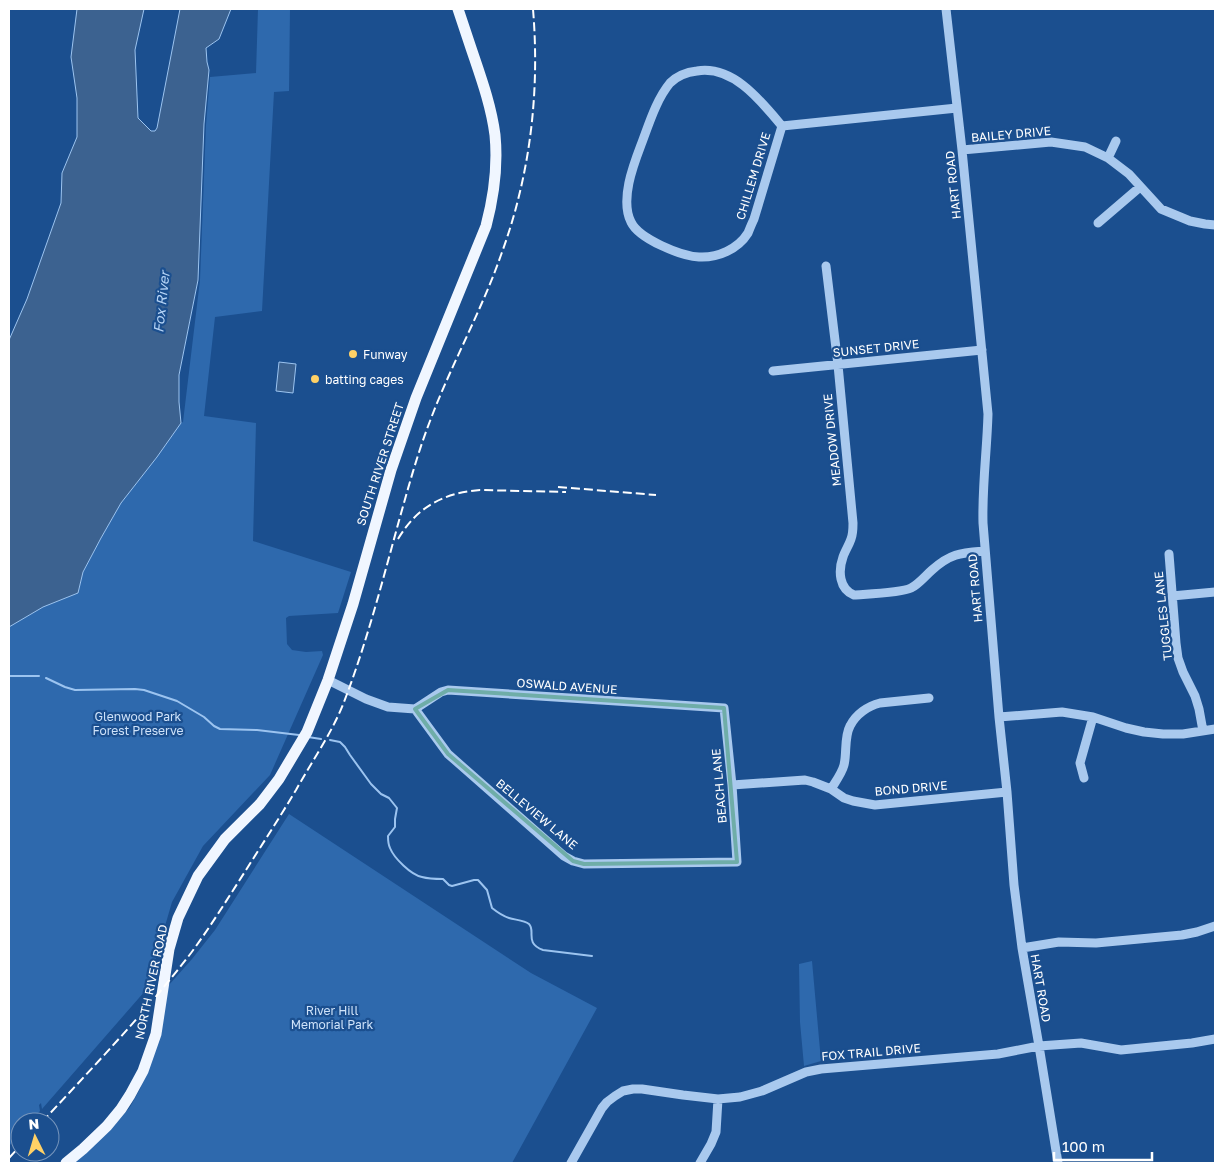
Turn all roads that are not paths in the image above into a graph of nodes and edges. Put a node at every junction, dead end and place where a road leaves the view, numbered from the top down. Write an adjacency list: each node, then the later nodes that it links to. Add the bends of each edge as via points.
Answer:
1 (458, 9): 19 (main road, SOUTH RIVER STREET, via 492,114 496,153 491,207 398,447)
2 (946, 9): 3 (street, HART ROAD)
3 (957, 108): 4 (street, CHILLEM DRIVE); 6 (street, HART ROAD)
4 (782, 126): 4 (street, CHILLEM DRIVE, via 754,219 738,244 726,252 704,257 686,256 652,240 631,223 627,200 632,173 656,106 672,81 702,70 715,70 730,76 743,84)
5 (1116, 141): 7 (street)
6 (962, 150): 7 (street, BAILEY DRIVE, via 1051,142 1085,147); 12 (street, HART ROAD)
7 (1108, 158): 8 (street, BAILEY DRIVE)
8 (1140, 187): 9 (street); 10 (street, BAILEY DRIVE, via 1161,209 1190,221)
9 (1098, 223)
10 (1215, 225)
11 (826, 266): 13 (street, MEADOW DRIVE)
12 (982, 350): 13 (street, SUNSET DRIVE); 15 (street, HART ROAD, via 988,414 982,500)
13 (838, 365): 14 (street, SUNSET DRIVE); 15 (street, MEADOW DRIVE, via 853,531 841,564 842,587 854,595 907,589 950,557)
14 (773, 372)
15 (985, 551): 23 (street, HART ROAD)
16 (1169, 554): 18 (street, TUGGLES LANE)
17 (1215, 592): 18 (street)
18 (1172, 596): 26 (street, TUGGLES LANE, via 1178,658 1197,702)
19 (328, 680): 22 (street, via 388,707); 31 (main road, SOUTH RIVER STREET, via 307,732)
20 (929, 698): 29 (street, via 880,703 858,715 849,727 843,768)
21 (724, 708): 22 (street, OSWALD AVENUE, via 448,690); 28 (street, BEACH LANE)
22 (415, 709): 32 (street, BELLEVIEW LANE, via 448,754 573,861 584,864)
23 (999, 717): 24 (street, via 1062,712); 30 (street, HART ROAD)
24 (1093, 717): 26 (street, via 1144,732); 27 (street, via 1080,763)
25 (1215, 729): 26 (street)
26 (1203, 731)
27 (1084, 778)
28 (732, 785): 29 (street, BOND DRIVE, via 805,780); 32 (street, BEACH LANE)
29 (831, 789): 30 (street, BOND DRIVE, via 844,798 875,805)
30 (1007, 792): 34 (street, HART ROAD)
31 (260, 804): 38 (main road, NORTH RIVER ROAD, via 225,839 198,876 178,918 156,1034 143,1071 107,1126)
32 (738, 862)
33 (1215, 926): 34 (street, via 1182,935 1096,943 1059,942)
34 (1022, 948): 36 (street, HART ROAD)
35 (1215, 1039): 36 (street, FOX TRAIL DRIVE, via 1120,1050 1081,1044)
36 (1040, 1046): 37 (street, FOX TRAIL DRIVE, via 998,1054 821,1069 762,1091); 41 (street, HART ROAD)
37 (718, 1099): 39 (street, FOX TRAIL DRIVE, via 642,1089 624,1091 602,1108); 40 (street, via 716,1132)
38 (66, 1163)
39 (571, 1163)
40 (700, 1163)
41 (1058, 1163)

